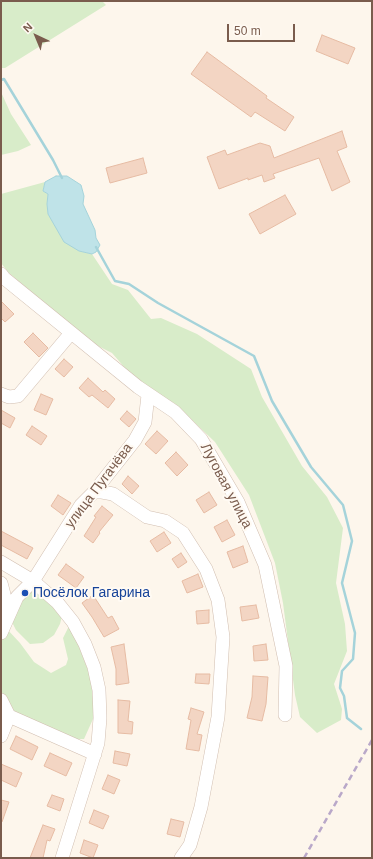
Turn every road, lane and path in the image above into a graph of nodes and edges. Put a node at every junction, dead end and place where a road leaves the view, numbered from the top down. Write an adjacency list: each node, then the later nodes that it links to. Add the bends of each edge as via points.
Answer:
1 (1, 274): 2 (street, Луговая улица)
2 (71, 333): 3 (street, via 18,396); 4 (street, Луговая улица)
3 (1, 394)
4 (148, 394): 5 (street, улица Пугачёва, via 145,422 135,440); 11 (street, Луговая улица, via 175,412 201,439 238,502 265,565 286,666)
5 (94, 492): 7 (street, улица Пугачёва, via 81,505); 16 (street, via 113,494 147,517 165,521 183,533 206,569 218,600 223,638 218,717 201,807 190,845)
6 (1, 562): 7 (street)
7 (33, 581): 9 (street, улица Пугачёва, via 17,598); 14 (street, via 58,602 73,622 94,667 99,690 100,718)
8 (1, 583): 9 (street, via 7,606)
9 (3, 628)
10 (1, 700): 12 (street)
11 (284, 715)
12 (9, 716): 13 (street); 14 (street)
13 (1, 736)
14 (95, 754): 15 (street)
15 (62, 858)
16 (181, 858)

